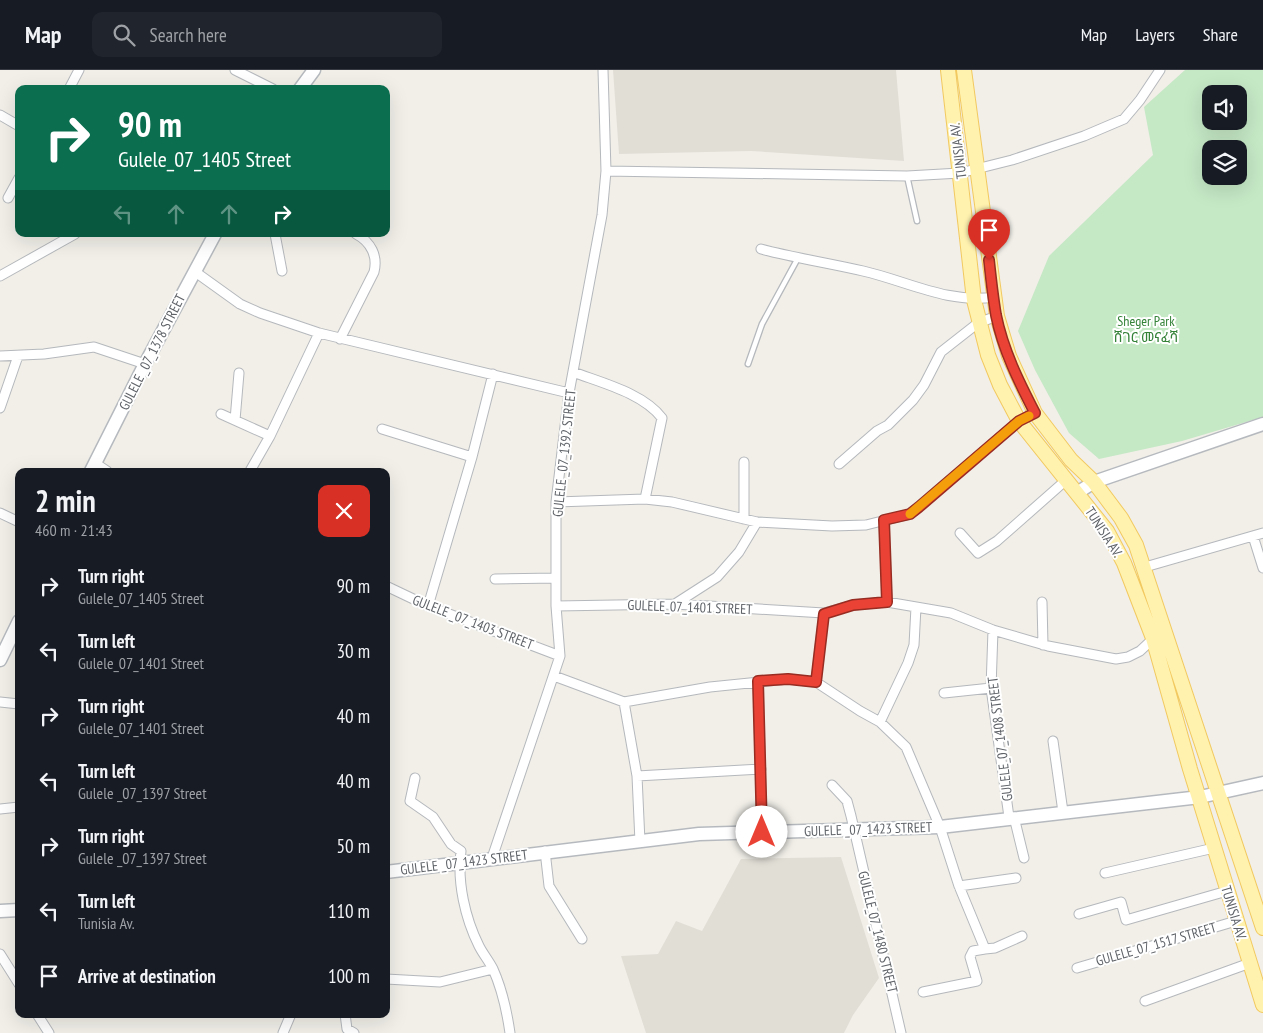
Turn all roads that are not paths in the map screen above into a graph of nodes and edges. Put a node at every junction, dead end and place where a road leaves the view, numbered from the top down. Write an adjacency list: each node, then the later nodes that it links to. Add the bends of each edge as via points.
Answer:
1 (79, 70): 8 (street)
2 (235, 70): 9 (street)
3 (314, 70): 10 (main road)
4 (603, 70): 14 (street, GULELE _07_1392 STREET)
5 (948, 70): 15 (main road, TUNISIA AV.)
6 (964, 70): 13 (main road, TUNISIA AV.)
7 (1160, 70): 13 (street, via 1124,119 1084,136)
8 (71, 85)
9 (265, 85)
10 (303, 85)
11 (0, 115): 12 (street)
12 (15, 124)
13 (976, 170): 15 (street); 29 (main road, TUNISIA AV.)
14 (606, 171): 16 (street); 39 (street, GULELE _07_1392 STREET, via 602,215)
15 (960, 173): 16 (street); 30 (main road, TUNISIA AV.)
16 (907, 176): 19 (lane)
17 (15, 185): 18 (street)
18 (8, 198)
19 (917, 221)
20 (70, 237): 28 (street)
21 (213, 237): 26 (main road, GULELE _07_1378 STREET)
22 (276, 237): 27 (street)
23 (362, 237): 34 (street, via 372,248 376,261 374,272)
24 (761, 249): 25 (street)
25 (798, 258): 30 (street, via 862,271 941,296); 38 (lane, via 762,324)
26 (194, 271): 33 (street, via 240,304); 37 (main road, GULELE _07_1378 STREET)
27 (282, 272)
28 (0, 276)
29 (994, 297): 30 (street); 31 (main road, TUNISIA AV.)
30 (974, 300): 32 (main road, TUNISIA AV.)
31 (996, 316): 32 (street); 44 (main road, TUNISIA AV., via 1009,356)
32 (978, 323): 47 (main road, TUNISIA AV., via 1000,385); 53 (street, via 941,352 913,400)
33 (319, 333): 34 (street); 50 (street)
34 (340, 339): 41 (street)
35 (0, 356): 36 (street)
36 (18, 356): 37 (street, via 94,346); 43 (street)
37 (144, 364): 54 (main road, GULELE _07_1378 STREET)
38 (748, 364)
39 (574, 372): 42 (street, GULELE _07_1392 STREET); 59 (street, via 635,397 662,418)
40 (239, 373): 46 (street)
41 (493, 374): 42 (street); 51 (street)
42 (569, 393): 60 (street, GULELE _07_1392 STREET)
43 (0, 408)
44 (1035, 413): 47 (street); 57 (main road, TUNISIA AV., via 1071,460)
45 (220, 414): 46 (street)
46 (235, 420): 50 (street)
47 (1019, 421): 56 (main road, TUNISIA AV.); 64 (street, via 910,514)
48 (1263, 424): 57 (main road)
49 (382, 429): 51 (street)
50 (270, 436): 55 (street)
51 (472, 457): 77 (street)
52 (744, 462): 62 (street)
53 (840, 464)
54 (93, 467)
55 (252, 468)
56 (1065, 481): 58 (main road, TUNISIA AV.); 67 (street, via 997,542 978,553)
57 (1094, 482): 58 (main road); 69 (main road, TUNISIA AV., via 1121,518)
58 (1077, 493): 84 (main road, TUNISIA AV., via 1117,548)
59 (644, 500): 60 (street); 62 (street, via 672,502)
60 (556, 502): 72 (street, GULELE _07_1392 STREET)
61 (0, 513): 63 (street)
62 (744, 519): 65 (street)
63 (15, 520)
64 (884, 520): 65 (street, via 866,525 832,526); 74 (street)
65 (757, 522): 76 (street, via 739,552 717,576)
66 (1263, 532): 68 (street)
67 (960, 533)
68 (1253, 536): 69 (street); 70 (street)
69 (1145, 567): 83 (main road, TUNISIA AV.)
70 (1263, 568)
71 (496, 578): 72 (street)
72 (556, 578): 78 (street, GULELE _07_1392 STREET)
73 (390, 588): 77 (street, GULELE _07_1403 STREET)
74 (887, 602): 79 (street, GULELE_07_1401 STREET); 80 (street, GULELE_07_1401 STREET, via 853,605)
75 (1042, 602): 85 (street)
76 (675, 604): 78 (street, GULELE_07_1401 STREET); 80 (street, GULELE_07_1401 STREET)
77 (428, 606): 86 (street, GULELE _07_1403 STREET)
78 (556, 606): 86 (street, GULELE _07_1392 STREET)
79 (916, 607): 82 (street, GULELE_07_1401 STREET, via 952,613); 96 (street, via 914,644)
80 (824, 614): 90 (street)
81 (15, 629): 87 (main road)
82 (993, 630): 85 (street, GULELE_07_1401 STREET); 91 (street, GULELE_07_1408 STREET)
83 (1166, 631): 84 (street, GULELE_07_1401 STREET); 103 (main road, TUNISIA AV.)
84 (1153, 638): 85 (street, GULELE_07_1401 STREET, via 1140,651 1116,659); 104 (main road, TUNISIA AV.)
85 (1043, 644)
86 (560, 656): 88 (street, GULELE _07_1392 STREET)
87 (0, 660)
88 (554, 676): 94 (street); 115 (street, GULELE _07_1392 STREET)
89 (758, 681): 90 (street, via 788,679); 94 (street); 98 (street)
90 (816, 682): 96 (street)
91 (991, 688): 92 (street); 108 (street, GULELE_07_1408 STREET)
92 (944, 693)
93 (0, 702): 95 (street)
94 (624, 702): 99 (street)
95 (15, 704)
96 (880, 722): 109 (street, via 906,747)
97 (1052, 741): 107 (street)
98 (761, 769): 99 (street); 111 (street)
99 (637, 776): 112 (street)
100 (415, 778): 117 (street, via 410,801 433,817 451,844 461,851)
101 (1263, 783): 103 (main road, GULELE _07_1423 STREET)
102 (832, 784): 110 (street, GULELE_07_1480 STREET, via 847,801)
103 (1218, 794): 104 (main road, GULELE _07_1423 STREET); 127 (main road, TUNISIA AV.)
104 (1200, 797): 107 (main road, GULELE _07_1423 STREET); 113 (main road, TUNISIA AV.)
105 (15, 807): 106 (street)
106 (0, 809)
107 (1064, 812): 108 (main road, GULELE _07_1423 STREET)
108 (1012, 817): 109 (main road, GULELE _07_1423 STREET); 116 (street, GULELE_07_1408 STREET)
109 (940, 827): 110 (main road, GULELE _07_1423 STREET); 121 (street)
110 (853, 830): 111 (main road, GULELE _07_1423 STREET); 147 (street, GULELE_07_1480 STREET)
111 (762, 832): 112 (main road, GULELE _07_1423 STREET, via 699,834)
112 (640, 842): 114 (main road, GULELE _07_1423 STREET)
113 (1214, 848): 119 (street); 122 (main road, TUNISIA AV.)
114 (545, 851): 115 (main road, GULELE _07_1423 STREET); 129 (street, via 549,886)
115 (492, 858): 117 (main road, GULELE _07_1423 STREET)
116 (1024, 858)
117 (460, 862): 118 (main road, GULELE _07_1423 STREET); 133 (street, via 464,904 479,946)
118 (390, 871)
119 (1105, 874)
120 (1016, 878): 121 (street)
121 (959, 886): 130 (street)
122 (1227, 892): 125 (street, via 1126,920 1120,902); 126 (main road, TUNISIA AV.)
123 (15, 910): 124 (main road)
124 (0, 911)
125 (1079, 914)
126 (1236, 921): 132 (street, GULELE_07_1517 STREET); 134 (main road, TUNISIA AV.)
127 (1263, 928)
128 (1022, 936): 130 (street, via 995,948)
129 (582, 939)
130 (985, 948): 137 (street, via 973,951 970,957 977,981)
131 (0, 954): 135 (street)
132 (1077, 968)
133 (493, 969): 136 (street, via 440,982); 146 (street)
134 (1254, 970): 138 (street); 139 (main road, TUNISIA AV.)
135 (15, 978)
136 (390, 979)
137 (923, 992)
138 (1146, 1001)
139 (1263, 1005)
140 (40, 1018): 143 (street)
141 (289, 1018): 144 (street)
142 (346, 1018): 145 (street, via 347,1029)
143 (49, 1033)
144 (283, 1033)
145 (354, 1033)
146 (510, 1033)
147 (902, 1033)

